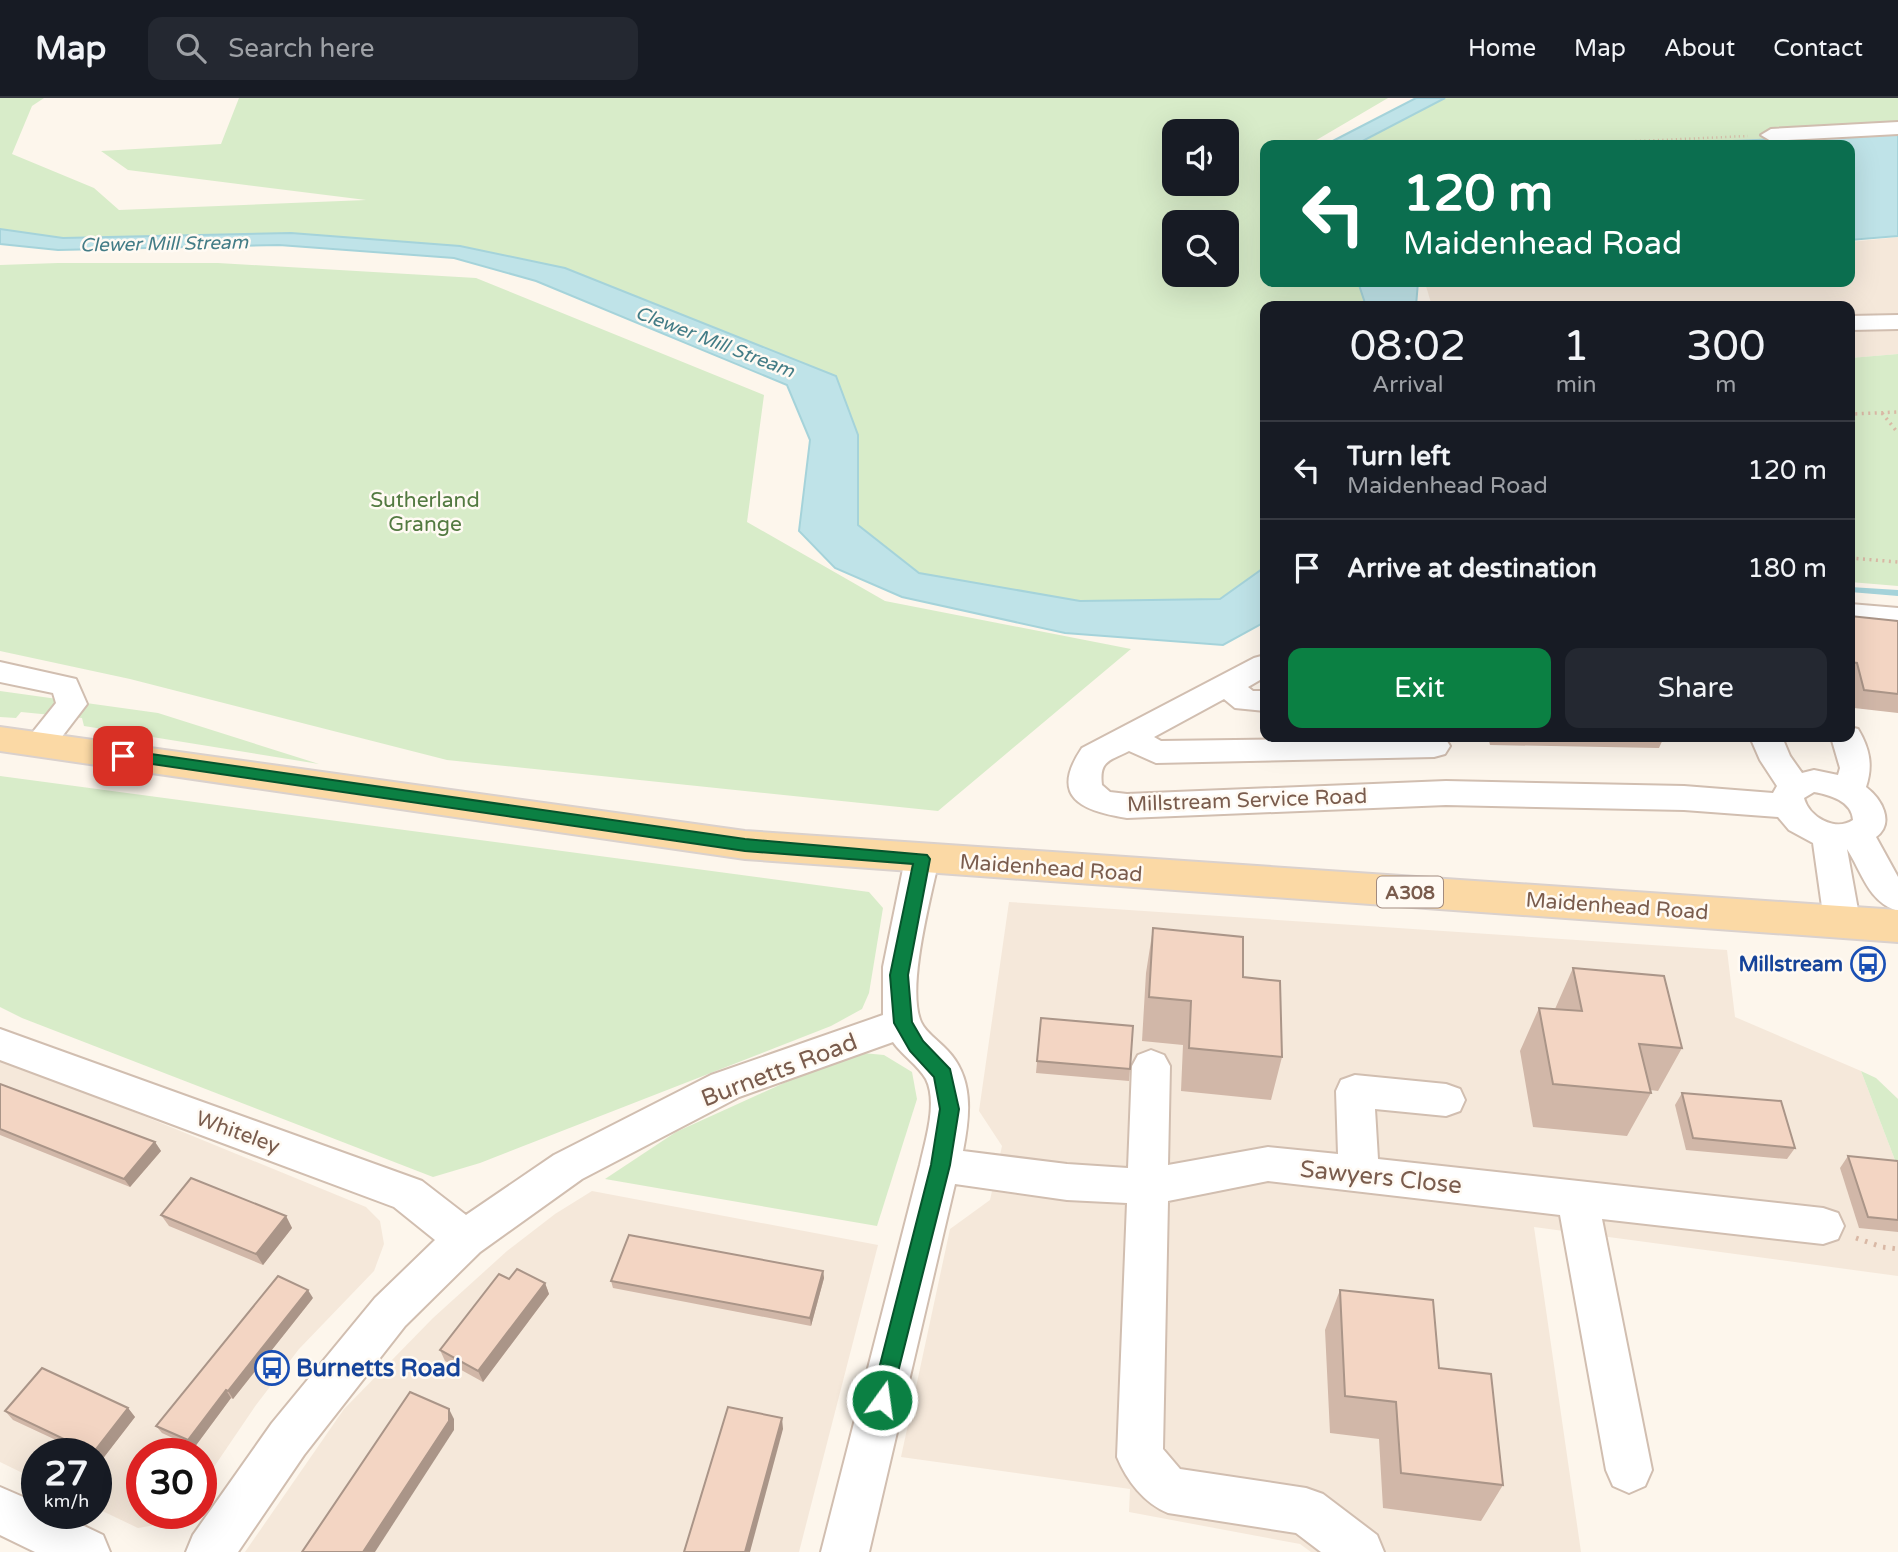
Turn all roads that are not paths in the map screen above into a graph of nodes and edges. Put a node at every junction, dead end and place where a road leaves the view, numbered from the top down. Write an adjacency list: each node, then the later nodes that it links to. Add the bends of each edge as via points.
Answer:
1 (1898, 128): 2 (street)
2 (1771, 135)
3 (1898, 322): 4 (street)
4 (1855, 323)
5 (1855, 613): 6 (street)
6 (1898, 617)
7 (1260, 669): 9 (street, Millstream Service Road)
8 (0, 673): 17 (street, via 65,686 72,704)
9 (1227, 686): 10 (street, via 1246,701); 11 (street, Millstream Service Road)
10 (1260, 701)
11 (1129, 737): 13 (street, via 1156,752); 18 (street, Millstream Service Road, via 1093,756 1084,770 1086,790 1101,802 1126,806)
12 (0, 739): 17 (main road, Maidenhead Road / A308)
13 (1408, 742)
14 (1433, 742): 18 (street)
15 (1768, 742): 19 (street)
16 (1848, 742): 20 (street, via 1856,768)
17 (40, 743): 21 (main road, Maidenhead Road / A308, via 524,816 745,845)
18 (1446, 793): 19 (street, Millstream Service Road, via 1684,798)
19 (1791, 795): 20 (street, Millstream Service Road, via 1814,781); 20 (street, via 1805,825)
20 (1860, 817): 22 (street, via 1880,880); 23 (street, via 1840,898)
21 (922, 859): 23 (main road, Maidenhead Road / A308); 25 (street, via 899,975)
22 (1898, 898)
23 (1842, 921): 24 (main road, Maidenhead Road / A308)
24 (1898, 926)
25 (903, 1023): 29 (street, via 943,1074 949,1109); 34 (street, Burnetts Road, via 725,1086 568,1167)
26 (0, 1044): 34 (street, Whiteley, via 408,1194)
27 (1151, 1066): 31 (street)
28 (1446, 1100): 30 (street, via 1355,1091)
29 (940, 1165): 31 (street, Sawyers Close); 39 (street)
30 (1359, 1175): 31 (street, Sawyers Close, via 1268,1164); 32 (street, Sawyers Close)
31 (1146, 1187): 40 (street, via 1140,1457 1168,1490 1306,1511)
32 (1578, 1199): 33 (street, Sawyers Close); 35 (street)
33 (1822, 1226)
34 (465, 1239): 38 (street, Burnetts Road, via 390,1312 288,1439)
35 (1629, 1470)
36 (0, 1510): 37 (street)
37 (86, 1552)
38 (211, 1552)
39 (845, 1552)
40 (1360, 1552)

